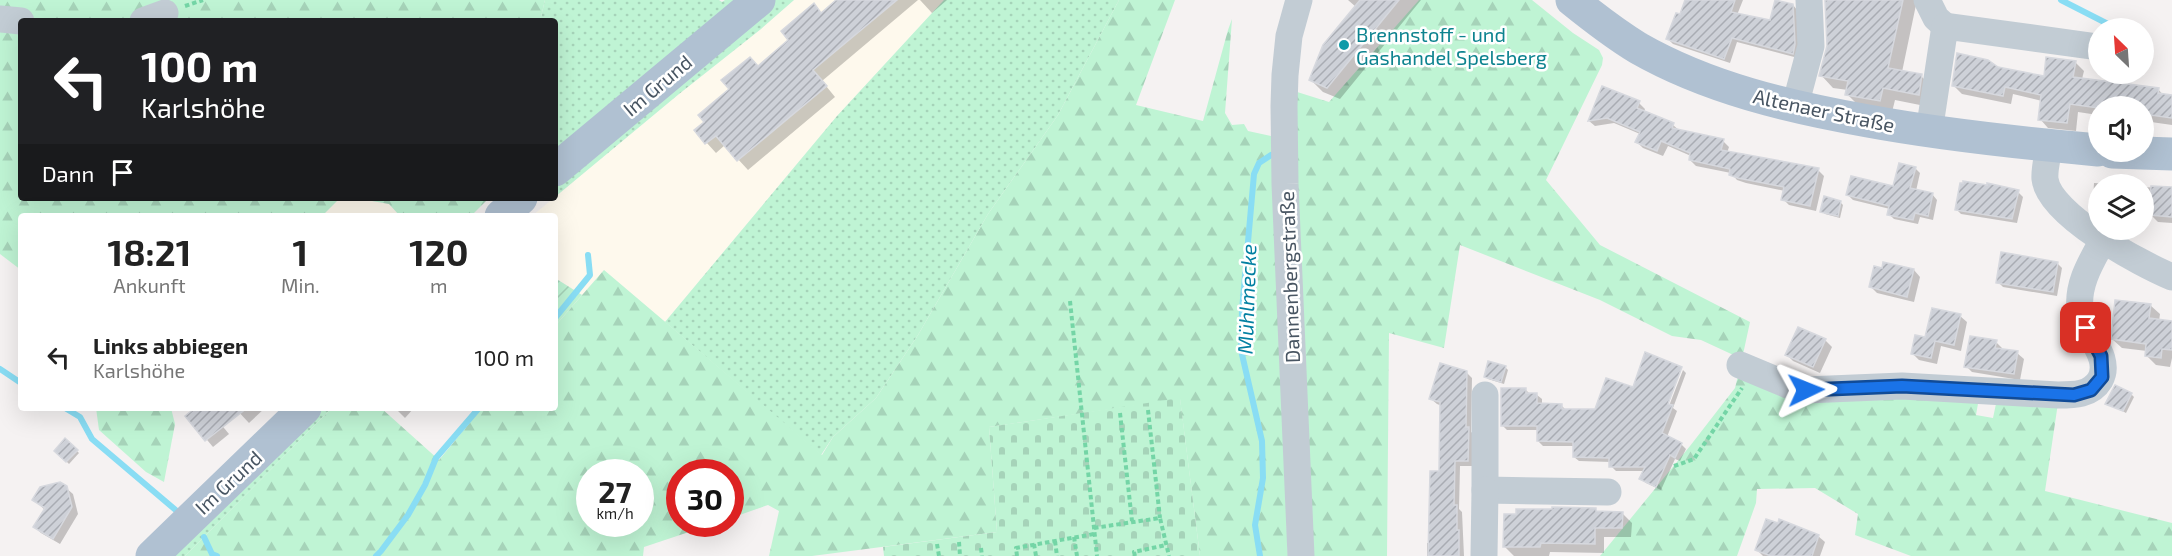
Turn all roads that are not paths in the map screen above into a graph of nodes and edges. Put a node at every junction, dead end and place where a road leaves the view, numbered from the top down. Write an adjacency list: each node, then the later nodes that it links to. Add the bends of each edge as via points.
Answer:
1 (759, 0): 16 (main road, Im Grund)
2 (1299, 0): 28 (street, Dannenbergstraße, via 1289,36 1284,106)
3 (1572, 0): 10 (main road, Altenaer Straße, via 1622,38 1665,61 1735,89)
4 (1809, 0): 10 (street, via 1811,46)
5 (1927, 0): 8 (street)
6 (0, 19): 7 (street)
7 (18, 21)
8 (1945, 26): 9 (street); 11 (street)
9 (2088, 46)
10 (1795, 106): 11 (main road, Altenaer Straße)
11 (1929, 132): 12 (main road, Altenaer Straße)
12 (2049, 146): 13 (main road, Altenaer Straße); 19 (street, via 2045,179 2055,200)
13 (2088, 149)
14 (2154, 153): 15 (main road)
15 (2172, 154)
16 (558, 168)
17 (518, 201): 18 (main road)
18 (504, 213)
19 (2088, 229)
20 (2103, 240): 21 (street); 22 (street, via 2080,294 2083,321 2101,356 2102,377 2091,390 2074,395 1902,386 1806,390)
21 (2172, 277)
22 (1747, 368)
23 (1485, 395): 25 (street)
24 (302, 411): 27 (main road, Im Grund)
25 (1485, 490): 26 (street); 29 (street)
26 (1608, 492)
27 (152, 556)
28 (1300, 556)
29 (1484, 556)

